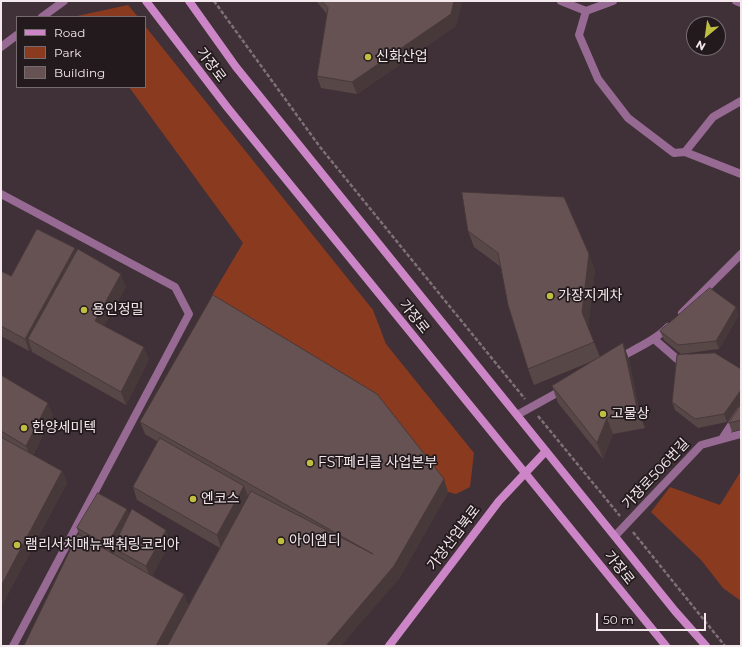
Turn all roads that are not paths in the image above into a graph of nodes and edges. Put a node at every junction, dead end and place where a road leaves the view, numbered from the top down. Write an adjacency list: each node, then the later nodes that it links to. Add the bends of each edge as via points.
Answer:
1 (64, 1): 9 (street)
2 (146, 1): 26 (main road, 가장로, via 227,107)
3 (189, 1): 22 (main road, 가장로, via 236,67)
4 (561, 1): 8 (street)
5 (613, 1): 8 (street)
6 (736, 1): 7 (street)
7 (741, 3)
8 (586, 11): 13 (street, via 579,35 598,79 628,118 674,153)
9 (43, 16)
10 (16, 37): 11 (street)
11 (1, 47)
12 (741, 101): 13 (street, via 712,117)
13 (686, 152): 14 (street)
14 (741, 174)
15 (1, 194): 28 (street, via 175,287 189,314)
16 (741, 254): 17 (street, via 662,334)
17 (654, 339): 18 (street, via 677,359); 19 (street)
18 (698, 358)
19 (613, 361)
20 (572, 384): 22 (street)
21 (741, 410): 24 (street)
22 (517, 415): 25 (main road, 가장로)
23 (741, 434): 24 (street, 가장로506번길)
24 (722, 439): 27 (street, 가장로506번길, via 701,445)
25 (546, 451): 26 (main road, 가장산업북로); 27 (main road, 가장로)
26 (524, 473): 29 (main road, 가장산업북로, via 499,501); 30 (main road, 가장로)
27 (615, 536): 31 (main road, 가장로)
28 (13, 646)
29 (389, 646)
30 (666, 646)
31 (706, 646)

